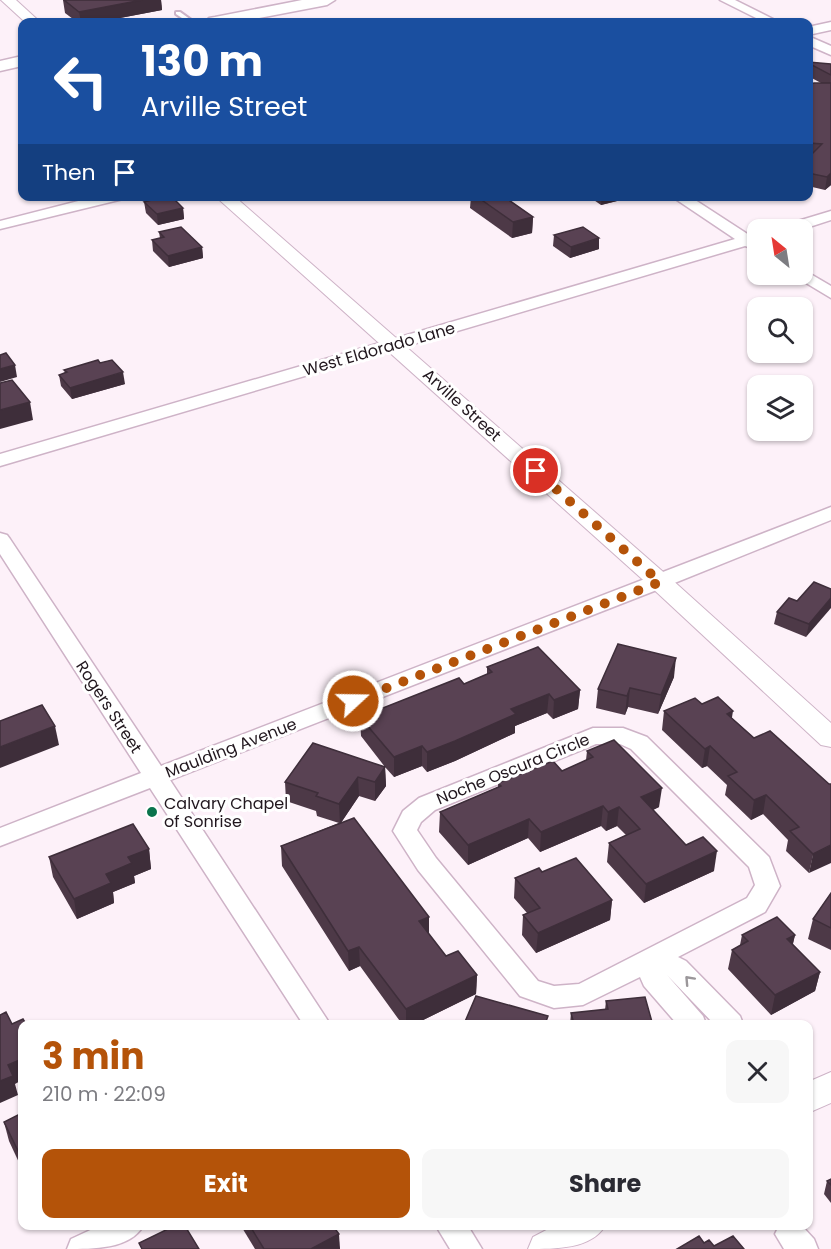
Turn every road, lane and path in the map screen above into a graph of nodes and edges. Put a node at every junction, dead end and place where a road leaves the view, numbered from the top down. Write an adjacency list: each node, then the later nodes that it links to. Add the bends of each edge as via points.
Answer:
1 (327, 0): 7 (main road)
2 (726, 0): 8 (street)
3 (14, 1): 5 (street)
4 (178, 14): 6 (lane)
5 (29, 18)
6 (184, 18)
7 (235, 18)
8 (764, 18)
9 (831, 26): 10 (street)
10 (813, 30)
11 (813, 42): 12 (street)
12 (831, 51)
13 (18, 62): 14 (main road)
14 (0, 66)
15 (98, 201): 20 (street)
16 (229, 201): 25 (street, Arville Street)
17 (686, 201): 21 (street)
18 (831, 215): 19 (street)
19 (813, 221)
20 (0, 225)
21 (747, 238)
22 (747, 244): 25 (street, West Eldorado Lane)
23 (813, 281): 24 (street)
24 (831, 293)
25 (393, 345): 26 (street, West Eldorado Lane); 29 (street, Arville Street)
26 (0, 460)
27 (831, 513): 29 (street, Maulding Avenue)
28 (0, 539): 31 (street, Rogers Street)
29 (660, 582): 30 (street, Arville Street); 31 (street, Maulding Avenue)
30 (831, 738)
31 (155, 777): 32 (street, Maulding Avenue); 34 (street, Rogers Street)
32 (0, 837)
33 (655, 957): 33 (street, Noche Oscura Circle, via 756,905 768,886 760,863 639,743 622,736 593,736 427,804 411,817 405,831 427,864 529,988 554,997 583,994); 35 (street, via 653,979); 36 (street, one-way to 33, via 677,968)
34 (314, 1020)
35 (689, 1020)
36 (724, 1020)
37 (831, 1086): 38 (street)
38 (813, 1096)
39 (120, 1230): 42 (street)
40 (454, 1230): 43 (street)
41 (580, 1230): 44 (street)
42 (82, 1249)
43 (467, 1249)
44 (546, 1249)

